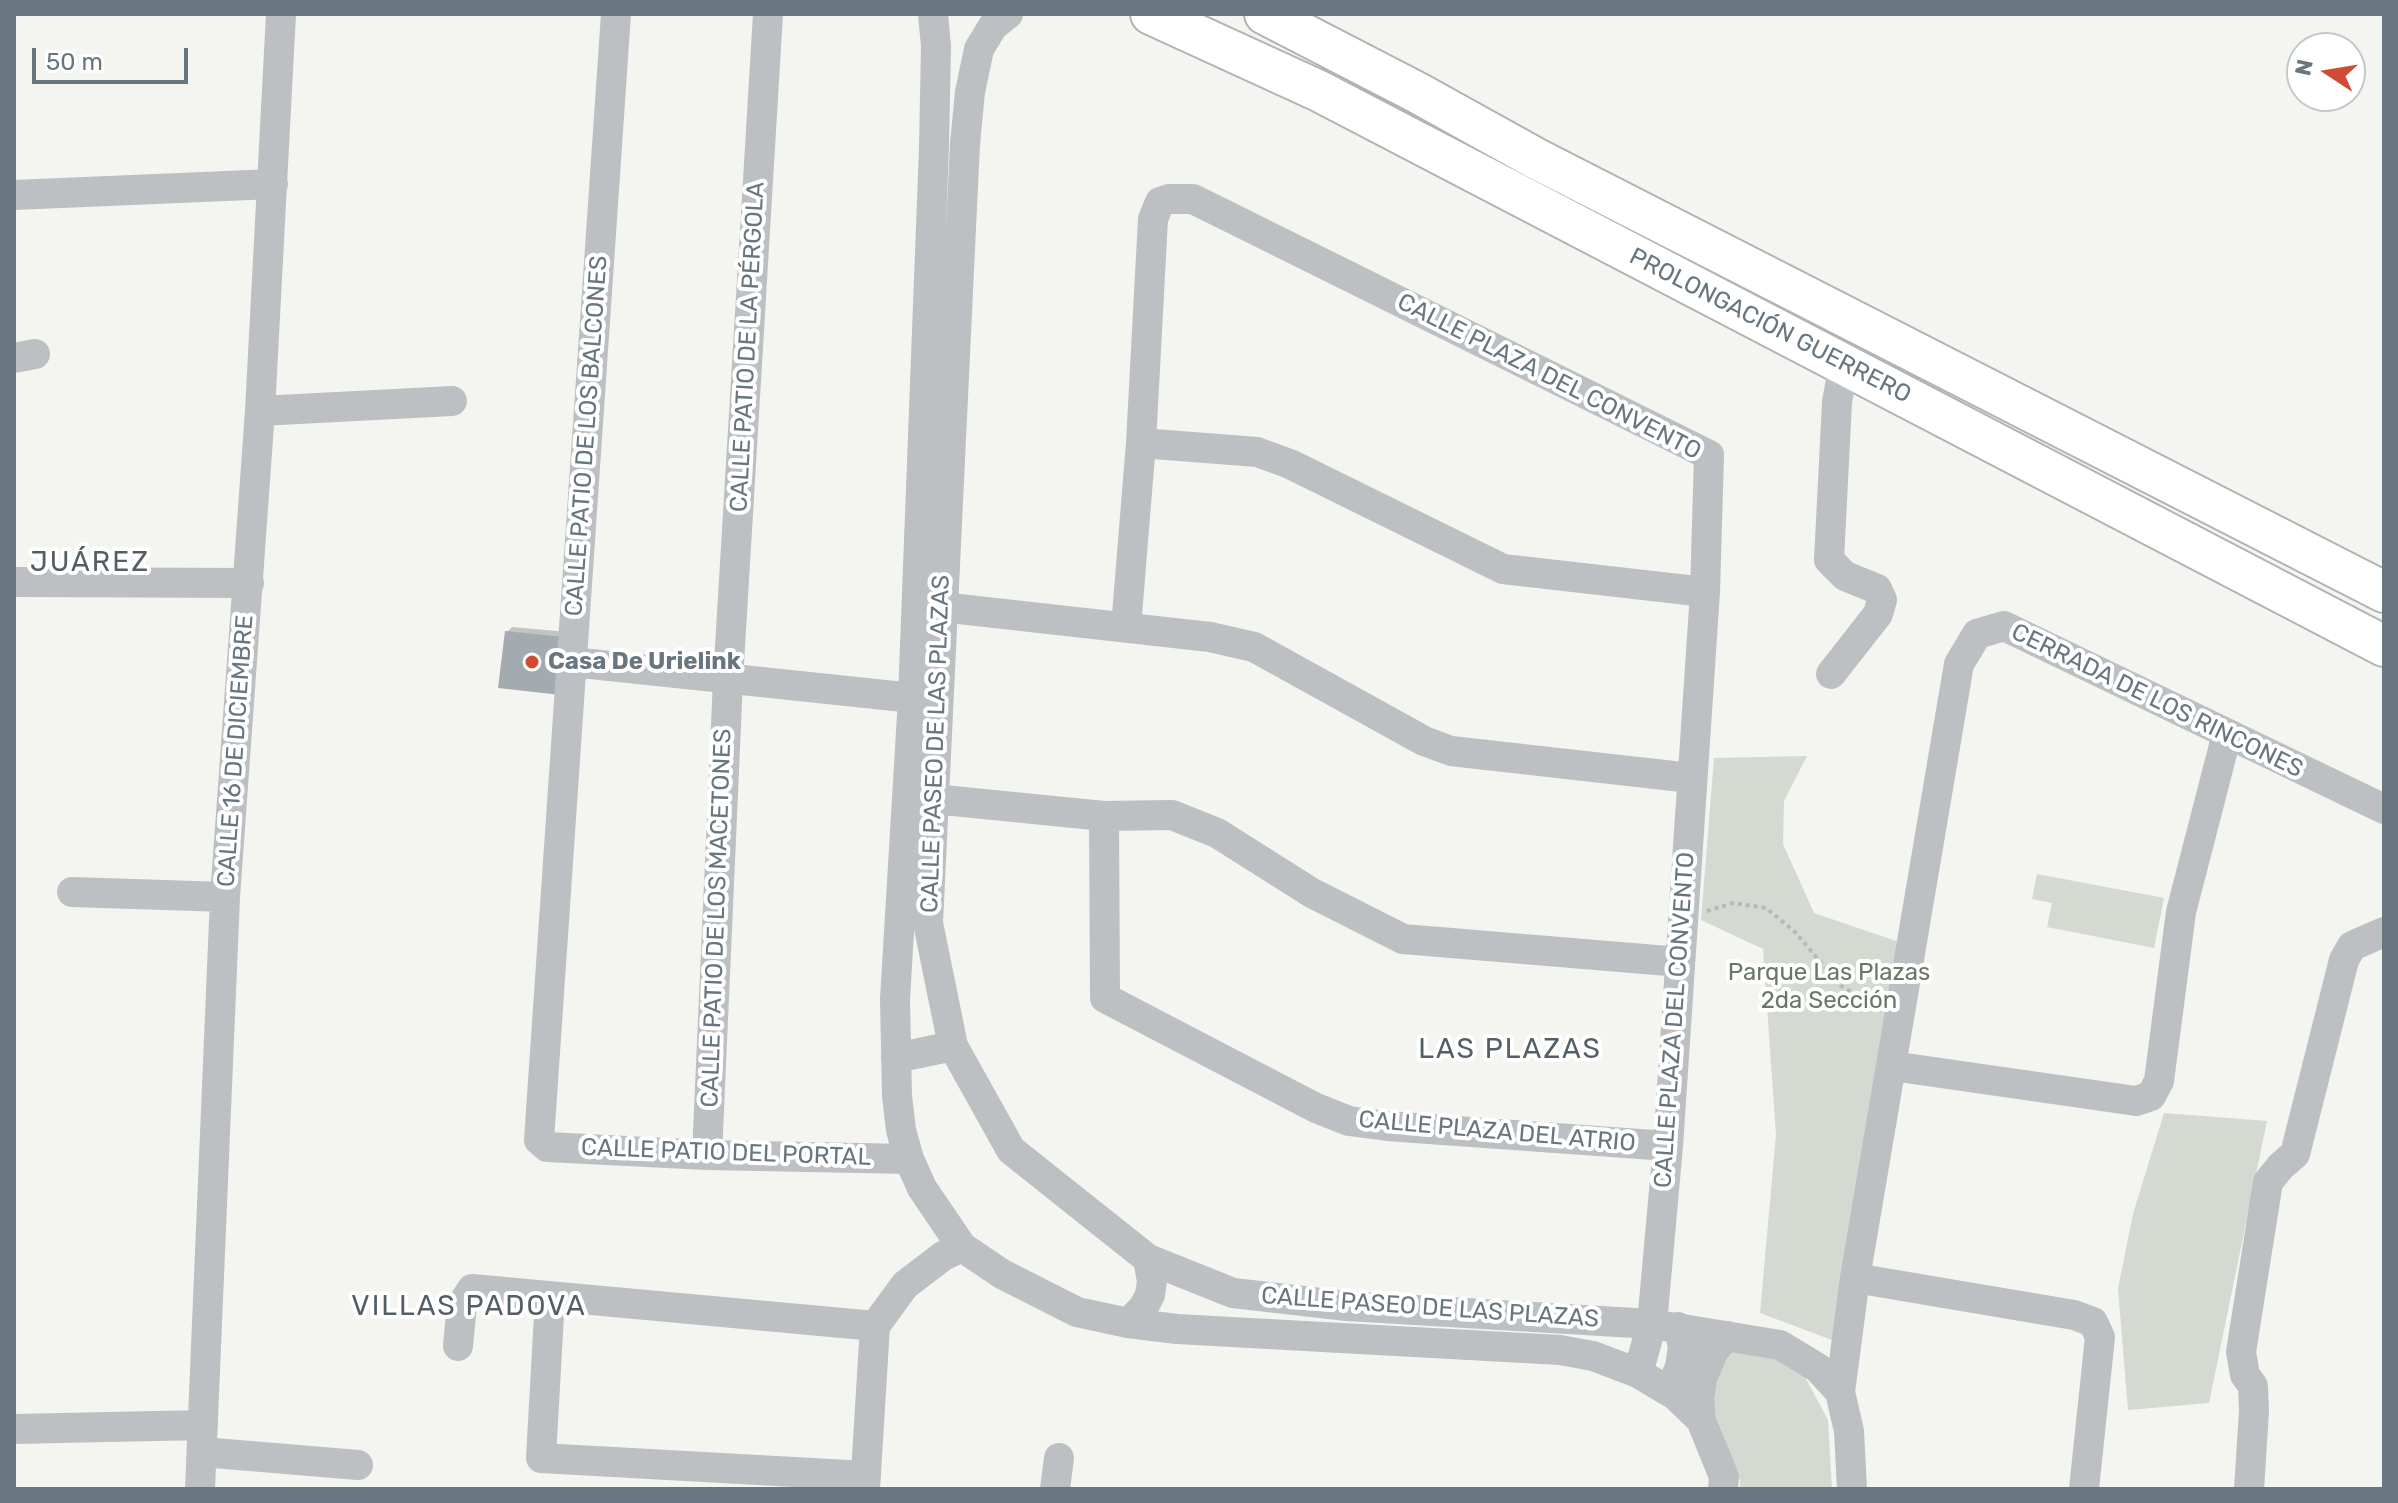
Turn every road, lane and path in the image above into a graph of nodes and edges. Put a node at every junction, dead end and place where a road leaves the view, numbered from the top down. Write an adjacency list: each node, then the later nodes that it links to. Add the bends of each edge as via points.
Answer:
1 (281, 14): 10 (street, CALLE 16 DE DICIEMBRE)
2 (616, 14): 25 (street, CALLE PATIO DE LOS BALCONES)
3 (768, 14): 27 (street, CALLE PATIO DE LA PÉRGOLA)
4 (933, 14): 28 (street, CALLE PASEO DE LAS PLAZAS)
5 (1008, 14): 22 (street, CALLE PASEO DE LAS PLAZAS, via 983,40 970,92)
6 (1151, 14): 9 (main road, PROLONGACIÓN GUERRERO, via 1319,91)
7 (1265, 14): 8 (main road, PROLONGACIÓN GUERRERO)
8 (1416, 92): 9 (main road); 16 (main road, PROLONGACIÓN GUERRERO)
9 (1395, 133): 12 (main road, PROLONGACIÓN GUERRERO)
10 (273, 184): 11 (street); 14 (street, CALLE 16 DE DICIEMBRE)
11 (14, 195)
12 (1844, 364): 17 (main road, PROLONGACIÓN GUERRERO); 26 (street, via 1837,402 1829,560 1845,576 1877,589 1882,600 1878,614)
13 (452, 401): 14 (street)
14 (260, 411): 19 (street, CALLE 16 DE DICIEMBRE)
15 (1141, 443): 20 (street, via 1257,452 1503,569); 20 (street, CALLE PLAZA DEL CONVENTO, via 1153,219 1160,202 1193,199 1709,455); 23 (street, CALLE PLAZA DEL CONVENTO)
16 (2130, 463): 17 (main road); 21 (main road, PROLONGACIÓN GUERRERO)
17 (2111, 503): 24 (main road, PROLONGACIÓN GUERRERO)
18 (14, 582): 19 (street)
19 (249, 583): 35 (street, CALLE 16 DE DICIEMBRE)
20 (1705, 592): 30 (street, CALLE PLAZA DEL CONVENTO)
21 (2384, 592)
22 (941, 607): 23 (street); 28 (street, CALLE PASEO DE LAS PLAZAS)
23 (1126, 627): 30 (street, via 1254,647 1451,751)
24 (2384, 646)
25 (572, 662): 27 (street); 43 (street, CALLE PATIO DE LOS BALCONES, via 539,1140)
26 (1831, 674)
27 (728, 680): 28 (street); 45 (street, CALLE PATIO DE LOS MACETONES)
28 (925, 699): 31 (street, CALLE PASEO DE LAS PLAZAS); 41 (street, CALLE PASEO DE LAS PLAZAS, via 895,999)
29 (2227, 734): 32 (street, CERRADA DE LOS RINCONES); 39 (street, CERRADA DE LOS RINCONES, via 2004,626 1977,634 1959,664); 42 (street, via 2181,912 2159,1081 2151,1096 2136,1101)
30 (1691, 778): 36 (street, CALLE PLAZA DEL CONVENTO)
31 (933, 799): 33 (street); 40 (street, CALLE PASEO DE LAS PLAZAS, via 928,923)
32 (2384, 809)
33 (1104, 816): 38 (street, via 1172,815 1217,833 1312,893 1403,939); 44 (street, CALLE PLAZA DEL ATRIO, via 1105,998 1349,1121)
34 (72, 892): 35 (street)
35 (225, 897): 61 (street, CALLE 16 DE DICIEMBRE)
36 (1682, 919): 38 (street, CALLE PLAZA DEL CONVENTO); 39 (path, via 1733,903 1766,908 1795,932 1841,986 1865,999)
37 (2384, 932): 70 (street, via 2352,946 2344,960 2295,1154 2268,1182 2241,1352 2253,1386)
38 (1680, 962): 44 (street, CALLE PLAZA DEL CONVENTO)
39 (1902, 1007): 42 (street, CERRADA DE LOS RINCONES)
40 (953, 1046): 41 (street); 48 (street, CALLE PASEO DE LAS PLAZAS, via 1011,1150)
41 (896, 1058): 46 (street, CALLE PASEO DE LAS PLAZAS, via 901,1130)
42 (1892, 1066): 49 (street, CERRADA DE LOS RINCONES)
43 (544, 1144): 45 (street, CALLE PATIO DEL PORTAL)
44 (1668, 1146): 52 (street, CALLE PLAZA DEL CONVENTO)
45 (707, 1155): 46 (street, CALLE PATIO DEL PORTAL)
46 (909, 1159): 47 (street, CALLE PASEO DE LAS PLAZAS)
47 (962, 1247): 51 (street, CALLE PASEO DE LAS PLAZAS, via 1077,1312); 53 (street, via 905,1285)
48 (1148, 1259): 51 (street, via 1150,1295); 52 (street, CALLE PASEO DE LAS PLAZAS, via 1233,1293 1347,1306)
49 (1855, 1278): 58 (street, CERRADA DE LOS RINCONES); 69 (street, via 2093,1322 2100,1337)
50 (550, 1297): 53 (street); 55 (street, via 472,1289 462,1304); 64 (street, via 541,1458)
51 (1128, 1323): 56 (street, CALLE PASEO DE LAS PLAZAS, via 1560,1350)
52 (1665, 1325): 54 (street, CALLE PASEO DE LAS PLAZAS); 56 (street, CALLE PLAZA DEL CONVENTO); 57 (street, via 1683,1346 1674,1381)
53 (875, 1326): 64 (street)
54 (1727, 1336): 58 (street, CALLE PASEO DE LAS PLAZAS, via 1793,1351); 59 (street, via 1714,1350 1702,1378)
55 (458, 1346)
56 (1638, 1373): 57 (street, CALLE PASEO DE LAS PLAZAS)
57 (1665, 1388): 59 (street, CALLE PASEO DE LAS PLAZAS)
58 (1840, 1392): 68 (street, via 1849,1431)
59 (1701, 1420): 67 (street, CALLE PASEO DE LAS PLAZAS, via 1724,1477)
60 (14, 1429): 61 (street)
61 (203, 1438): 63 (street); 65 (street, CALLE 16 DE DICIEMBRE)
62 (1059, 1458): 66 (street)
63 (358, 1465)
64 (866, 1482)
65 (200, 1489)
66 (1055, 1489)
67 (1723, 1489)
68 (1852, 1489)
69 (2084, 1489)
70 (2249, 1489)

